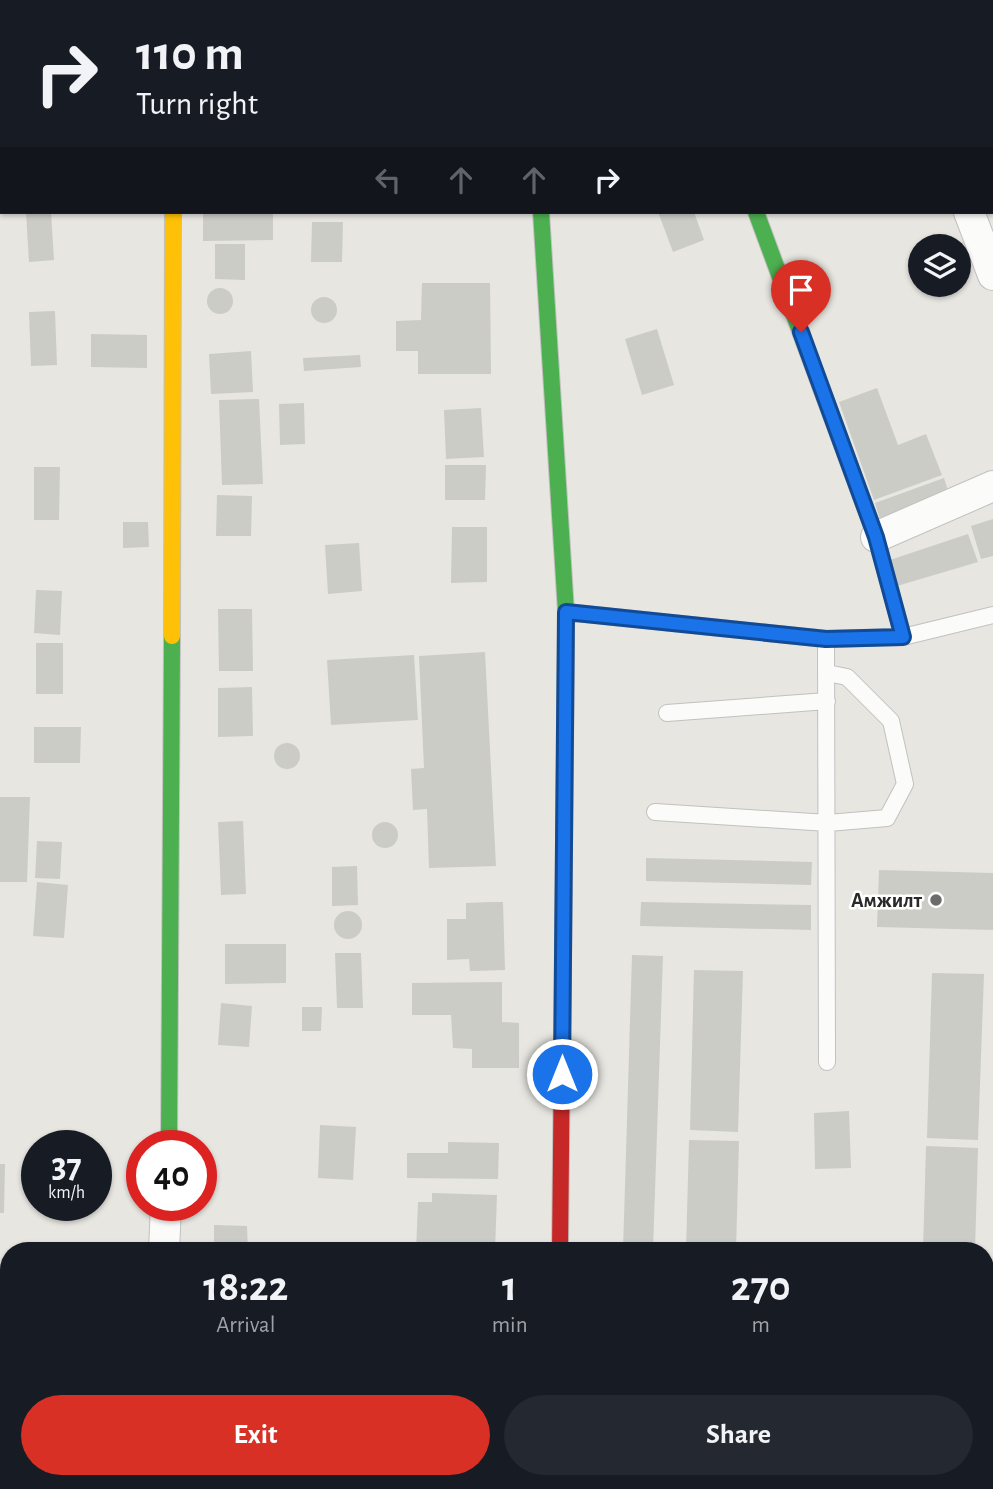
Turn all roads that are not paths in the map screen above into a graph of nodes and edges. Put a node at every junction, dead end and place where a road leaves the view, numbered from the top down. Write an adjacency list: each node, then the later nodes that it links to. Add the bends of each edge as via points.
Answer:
1 (173, 214): 18 (street)
2 (541, 214): 8 (street)
3 (758, 214): 7 (street)
4 (970, 214): 5 (street)
5 (993, 275)
6 (993, 486): 7 (street)
7 (876, 537): 10 (street)
8 (566, 612): 11 (lane); 21 (street)
9 (993, 615): 10 (lane)
10 (903, 637): 11 (lane)
11 (826, 639): 12 (lane)
12 (827, 673): 13 (lane); 16 (lane, via 847,677 891,721 905,784 887,818)
13 (827, 701): 14 (lane); 16 (lane)
14 (667, 713)
15 (655, 812): 16 (lane)
16 (828, 823): 17 (lane)
17 (827, 1062)
18 (170, 1130)
19 (165, 1221): 20 (street)
20 (164, 1242)
21 (559, 1242)

